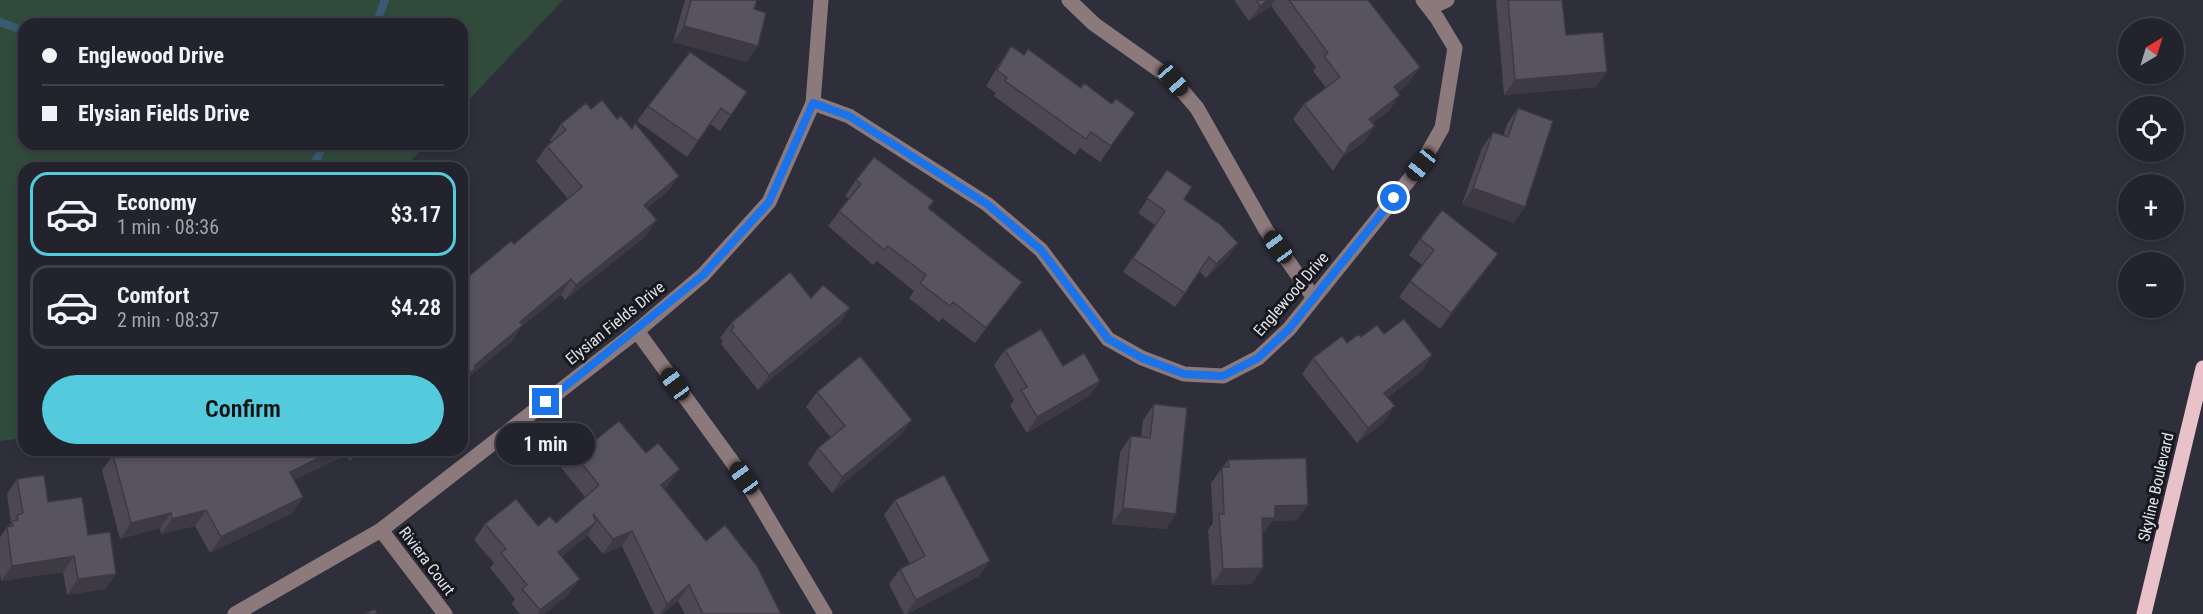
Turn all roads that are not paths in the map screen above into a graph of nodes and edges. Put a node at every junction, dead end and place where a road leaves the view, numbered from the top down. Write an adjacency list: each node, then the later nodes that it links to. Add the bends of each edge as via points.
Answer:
1 (821, 0): 5 (street, Elysian Fields Drive)
2 (1069, 0): 6 (street, via 1094,24 1173,80 1197,108 1266,230)
3 (1447, 0): 4 (street)
4 (1426, 4): 6 (street, Englewood Drive, via 1455,48 1442,128 1421,165)
5 (813, 103): 6 (street, Englewood Drive, via 849,116 987,204 1041,250 1108,339 1142,358 1184,374 1223,376 1258,358); 7 (street, Elysian Fields Drive, via 769,202 703,275)
6 (1314, 298)
7 (637, 330): 9 (street, Elysian Fields Drive); 12 (street, via 744,478)
8 (2203, 368): 13 (main road, Skyline Boulevard)
9 (381, 530): 10 (street, Elysian Fields Drive); 11 (street, Riviera Court)
10 (235, 614)
11 (445, 614)
12 (825, 614)
13 (2145, 614)

